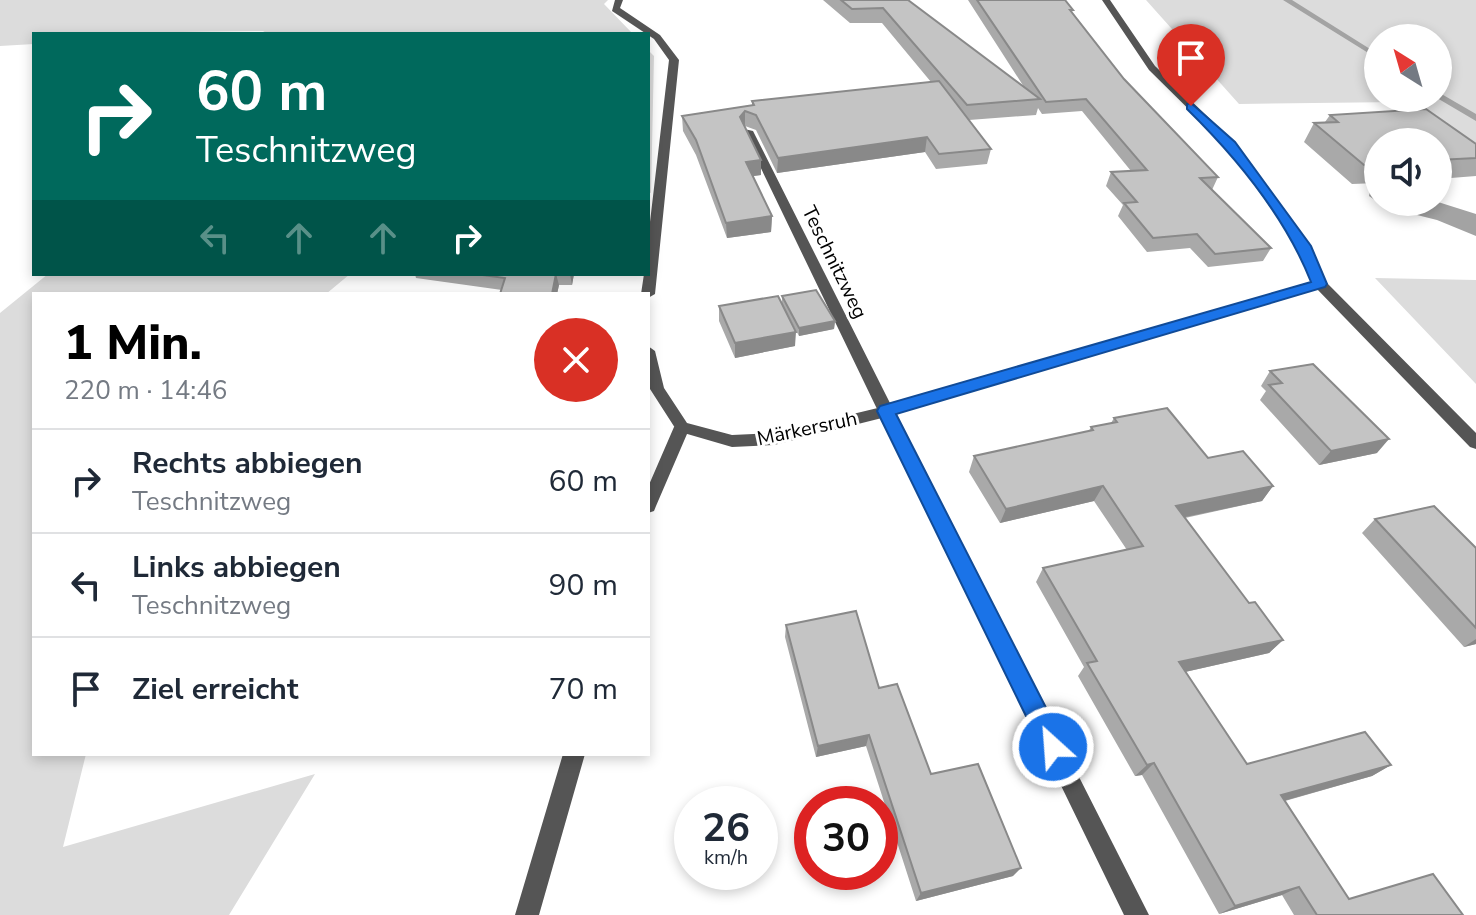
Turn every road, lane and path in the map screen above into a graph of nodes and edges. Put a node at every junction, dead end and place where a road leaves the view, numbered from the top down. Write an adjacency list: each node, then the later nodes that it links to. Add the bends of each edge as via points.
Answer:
1 (619, 0): 4 (street, via 615,9)
2 (1106, 0): 7 (street, via 1152,68 1231,145 1304,246)
3 (650, 32): 6 (street, via 674,60)
4 (650, 32)
5 (748, 131): 9 (street, Teschnitzweg)
6 (650, 276)
7 (1320, 284): 9 (street); 11 (street)
8 (650, 359): 10 (street, via 657,389)
9 (886, 411): 10 (street, Märkersruh, via 774,439 732,441); 15 (street, Teschnitzweg)
10 (682, 427): 12 (street)
11 (1476, 443)
12 (650, 501)
13 (573, 756): 14 (street)
14 (527, 915)
15 (1137, 915)

